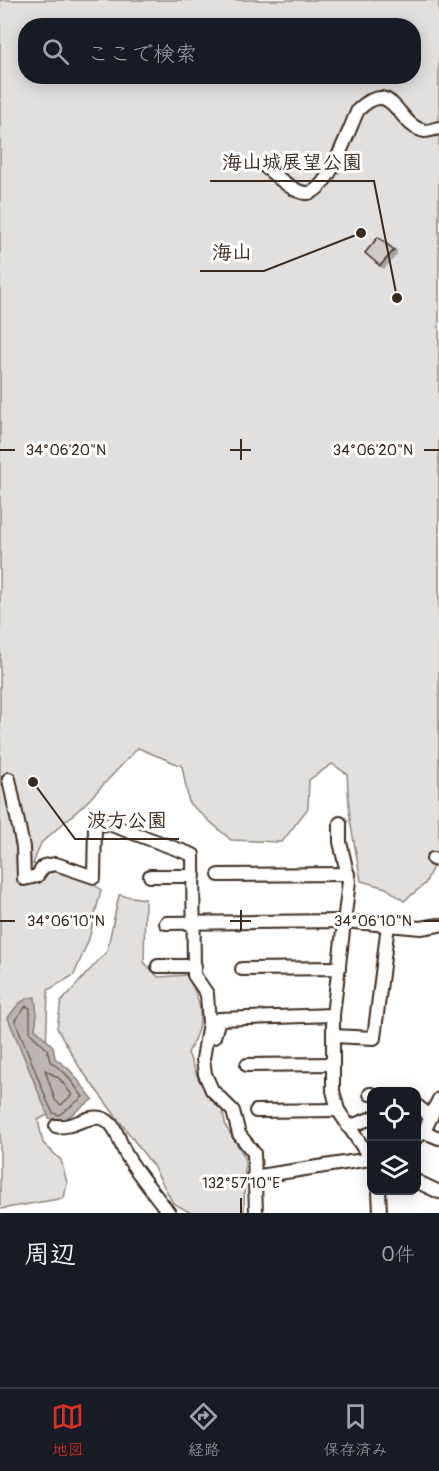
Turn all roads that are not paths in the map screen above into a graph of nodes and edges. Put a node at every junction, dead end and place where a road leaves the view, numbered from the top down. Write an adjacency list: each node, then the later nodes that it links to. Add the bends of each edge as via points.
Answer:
1 (439, 128): 2 (street, via 425,131 414,126 390,100 366,101 320,189 308,193 297,190)
2 (264, 166)
3 (9, 778): 8 (street, via 23,847 24,879 37,876 44,866 56,864 94,877 95,825 109,825 193,855)
4 (339, 823): 5 (street, via 339,842)
5 (348, 874): 6 (street); 9 (street)
6 (219, 875)
7 (150, 876): 8 (street)
8 (194, 876): 11 (street)
9 (343, 921): 11 (street); 12 (street); 16 (street)
10 (166, 923): 11 (street)
11 (195, 923): 15 (street)
12 (388, 925): 13 (street); 19 (street, via 374,1038)
13 (439, 926)
14 (158, 966): 15 (street)
15 (195, 966): 20 (street, via 194,975 207,994)
16 (339, 968): 17 (street); 18 (street)
17 (242, 969)
18 (333, 1015): 19 (street); 20 (street, via 219,1019 213,1040)
19 (333, 1036): 21 (street)
20 (206, 1041): 35 (street, via 205,1074 212,1090 233,1111 239,1134 254,1153)
21 (333, 1064): 22 (street); 25 (street)
22 (247, 1065)
23 (439, 1099): 27 (street)
24 (421, 1108): 27 (street)
25 (338, 1110): 26 (street); 30 (street)
26 (256, 1111)
27 (431, 1117): 31 (street)
28 (367, 1120): 30 (street)
29 (56, 1126): 39 (street, via 68,1128 92,1117 105,1119)
30 (348, 1126): 33 (street)
31 (421, 1135): 32 (street)
32 (439, 1138)
33 (367, 1154)
34 (367, 1161): 35 (street)
35 (253, 1177): 40 (street)
36 (421, 1183): 37 (street)
37 (439, 1192)
38 (379, 1195): 41 (street)
39 (169, 1213)
40 (255, 1213)
41 (380, 1213)

